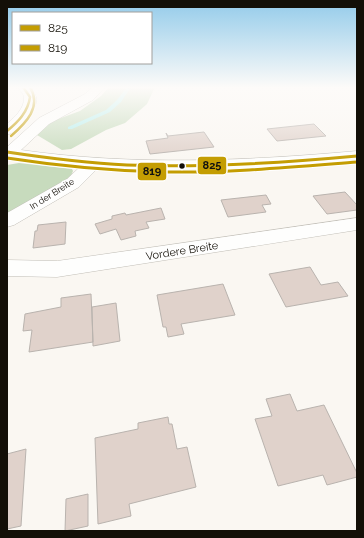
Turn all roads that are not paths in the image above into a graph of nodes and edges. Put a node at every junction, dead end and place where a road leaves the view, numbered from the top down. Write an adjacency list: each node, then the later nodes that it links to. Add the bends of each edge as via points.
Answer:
1 (25, 112): 3 (street)
2 (62, 112): 4 (street, via 44,122)
3 (7, 131)
4 (8, 152): 6 (street)
5 (357, 156): 6 (street, via 196,167)
6 (94, 163): 7 (street, In der Breite, via 73,183)
7 (7, 221)
8 (357, 224): 9 (street, Vordere Breite, via 57,269)
9 (7, 268)

